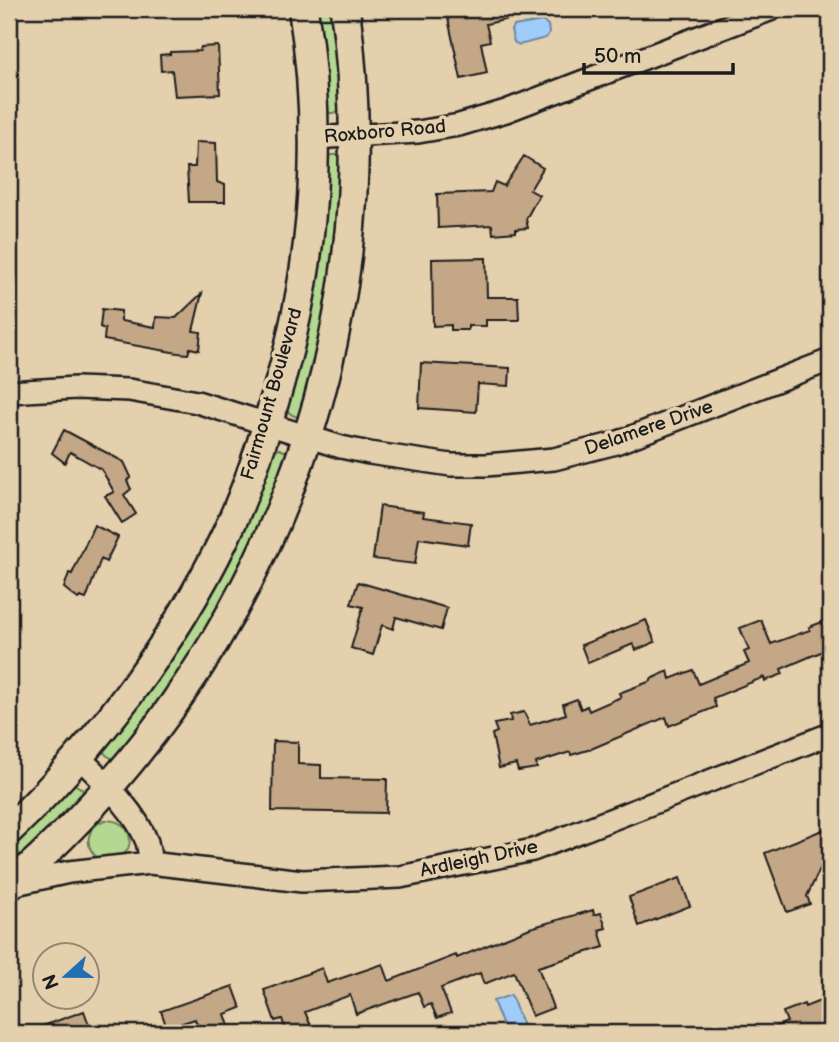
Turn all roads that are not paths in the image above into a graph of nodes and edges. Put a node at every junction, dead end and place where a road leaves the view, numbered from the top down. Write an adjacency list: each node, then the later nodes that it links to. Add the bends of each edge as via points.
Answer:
1 (303, 9): 5 (main road, Fairmount Boulevard)
2 (345, 9): 4 (main road)
3 (772, 9): 4 (street, Roxboro Road, via 506,111 459,125)
4 (354, 137): 5 (street, Roxboro Road); 9 (main road, via 342,293)
5 (313, 138): 8 (main road, Fairmount Boulevard, via 301,290)
6 (830, 360): 9 (street, Delamere Drive, via 616,443 554,458 452,465 369,453)
7 (9, 392): 8 (street, Delamere Drive, via 129,390 197,402)
8 (268, 424): 9 (street, Delamere Drive); 11 (main road, Fairmount Boulevard, via 239,506 192,598 131,691)
9 (308, 436): 12 (main road, via 264,549 231,612 159,725)
10 (830, 734): 14 (street, Ardleigh Drive, via 533,850 400,877 302,881)
11 (79, 757): 12 (street); 13 (main road, Fairmount Boulevard)
12 (109, 787): 14 (street, via 146,839); 15 (main road)
13 (9, 830)
14 (150, 863): 15 (street, Ardleigh Drive, via 46,875)
15 (9, 885)

